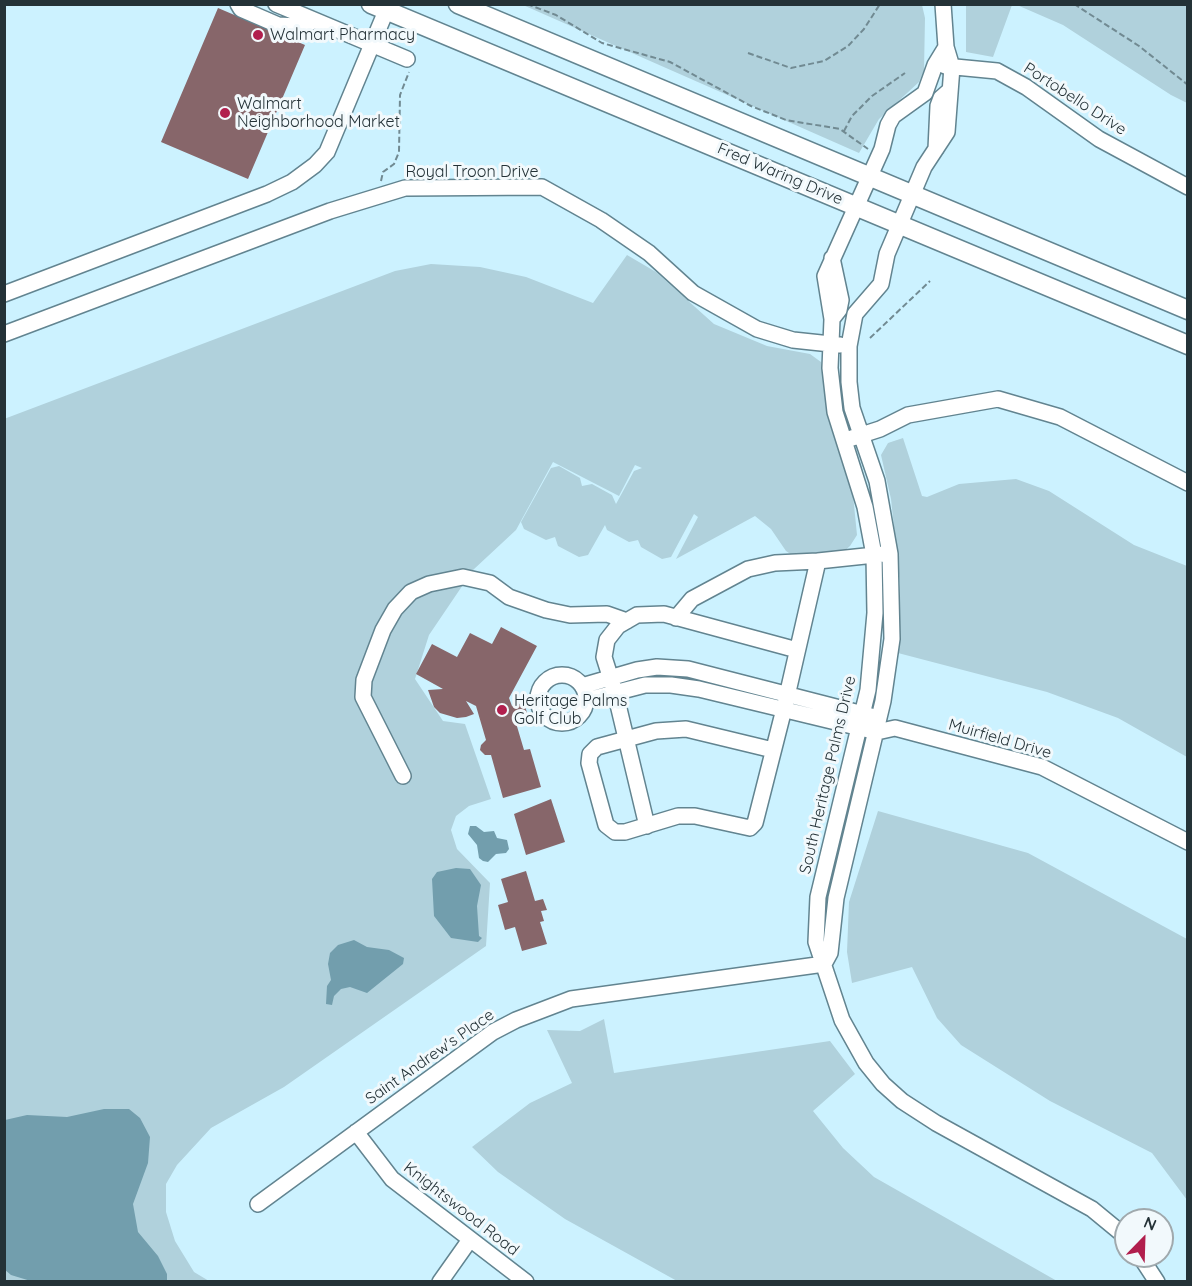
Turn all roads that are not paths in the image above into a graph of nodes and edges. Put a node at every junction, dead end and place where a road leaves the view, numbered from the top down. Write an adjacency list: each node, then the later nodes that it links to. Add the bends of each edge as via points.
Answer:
1 (238, 4): 6 (street, via 278,25 297,26)
2 (276, 4): 6 (street)
3 (458, 4): 14 (main road, Fred Waring Drive)
4 (943, 4): 8 (street)
5 (379, 8): 7 (street); 17 (main road, Fred Waring Drive)
6 (314, 21): 7 (street)
7 (372, 45): 9 (street); 19 (street, via 327,152 292,182)
8 (946, 47): 10 (street); 11 (street)
9 (407, 59)
10 (935, 64): 11 (street, Portobello Drive); 12 (street)
11 (952, 67): 13 (street); 15 (street, Portobello Drive, via 997,71 1099,139)
12 (925, 93): 13 (street); 14 (street, South Heritage Palms Drive, via 893,116)
13 (947, 97): 16 (street, via 947,132)
14 (870, 177): 16 (main road, Fred Waring Drive); 17 (street, South Heritage Palms Drive)
15 (1188, 187)
16 (912, 194): 18 (street); 20 (main road, Fred Waring Drive)
17 (857, 207): 18 (main road, Fred Waring Drive); 21 (street, South Heritage Palms Drive, via 825,276)
18 (899, 224): 22 (street, via 881,284); 25 (main road, Fred Waring Drive)
19 (4, 294)
20 (1188, 310)
21 (833, 312): 22 (street); 24 (street, South Heritage Palms Drive)
22 (855, 314): 26 (street)
23 (4, 334): 24 (street, Royal Troon Drive, via 330,210 405,188 542,188 601,220 649,253 693,293 757,329 793,340)
24 (831, 344): 26 (street, Royal Troon Drive); 28 (street, South Heritage Palms Drive, via 832,396)
25 (1188, 345)
26 (849, 346): 27 (street, via 849,389)
27 (861, 435): 28 (street); 29 (street, via 908,415 998,399 1060,417); 30 (street, via 882,504)
28 (844, 440): 31 (street, South Heritage Palms Drive, via 863,499)
29 (1188, 483)
30 (890, 554): 31 (street); 41 (street, via 892,639)
31 (874, 555): 32 (street); 40 (street, South Heritage Palms Drive, via 874,639)
32 (818, 561): 33 (street, via 748,569 692,599); 35 (street)
33 (676, 618): 34 (street, via 637,615); 35 (street)
34 (627, 621): 36 (street, via 607,640 604,657); 44 (street, via 607,614 570,615 546,610 509,597 490,583 463,577 411,592 382,630 364,680 363,697)
35 (797, 650): 38 (street)
36 (613, 685): 37 (street); 38 (street, via 657,667 688,669); 39 (street, via 699,689); 42 (street)
37 (585, 693)
38 (787, 694): 39 (street); 40 (street)
39 (784, 709): 40 (street); 43 (street)
40 (862, 720): 41 (street); 47 (street, South Heritage Palms Drive, via 818,897 816,942)
41 (878, 726): 46 (street, Muirfield Drive, via 1042,767); 47 (street, via 836,898 830,953)
42 (625, 739): 43 (street, via 686,729); 45 (street); 45 (street, via 597,747 590,754 589,763 606,825 615,832)
43 (773, 750): 45 (street, via 755,823 750,828 695,816 678,816)
44 (403, 776)
45 (647, 826)
46 (1188, 843)
47 (824, 964): 48 (street, Saint Andrew's Place, via 571,999 493,1032); 50 (street, South Heritage Palms Drive, via 832,994 854,1044 896,1095 936,1123 1092,1209)
48 (356, 1132): 49 (street, Saint Andrew's Place); 51 (street, Knightswood Road, via 392,1179)
49 (258, 1204)
50 (1114, 1227)
51 (469, 1241): 53 (street); 54 (street, Knightswood Road)
52 (1148, 1268): 55 (street)
53 (440, 1281)
54 (525, 1281)
55 (1157, 1281)

